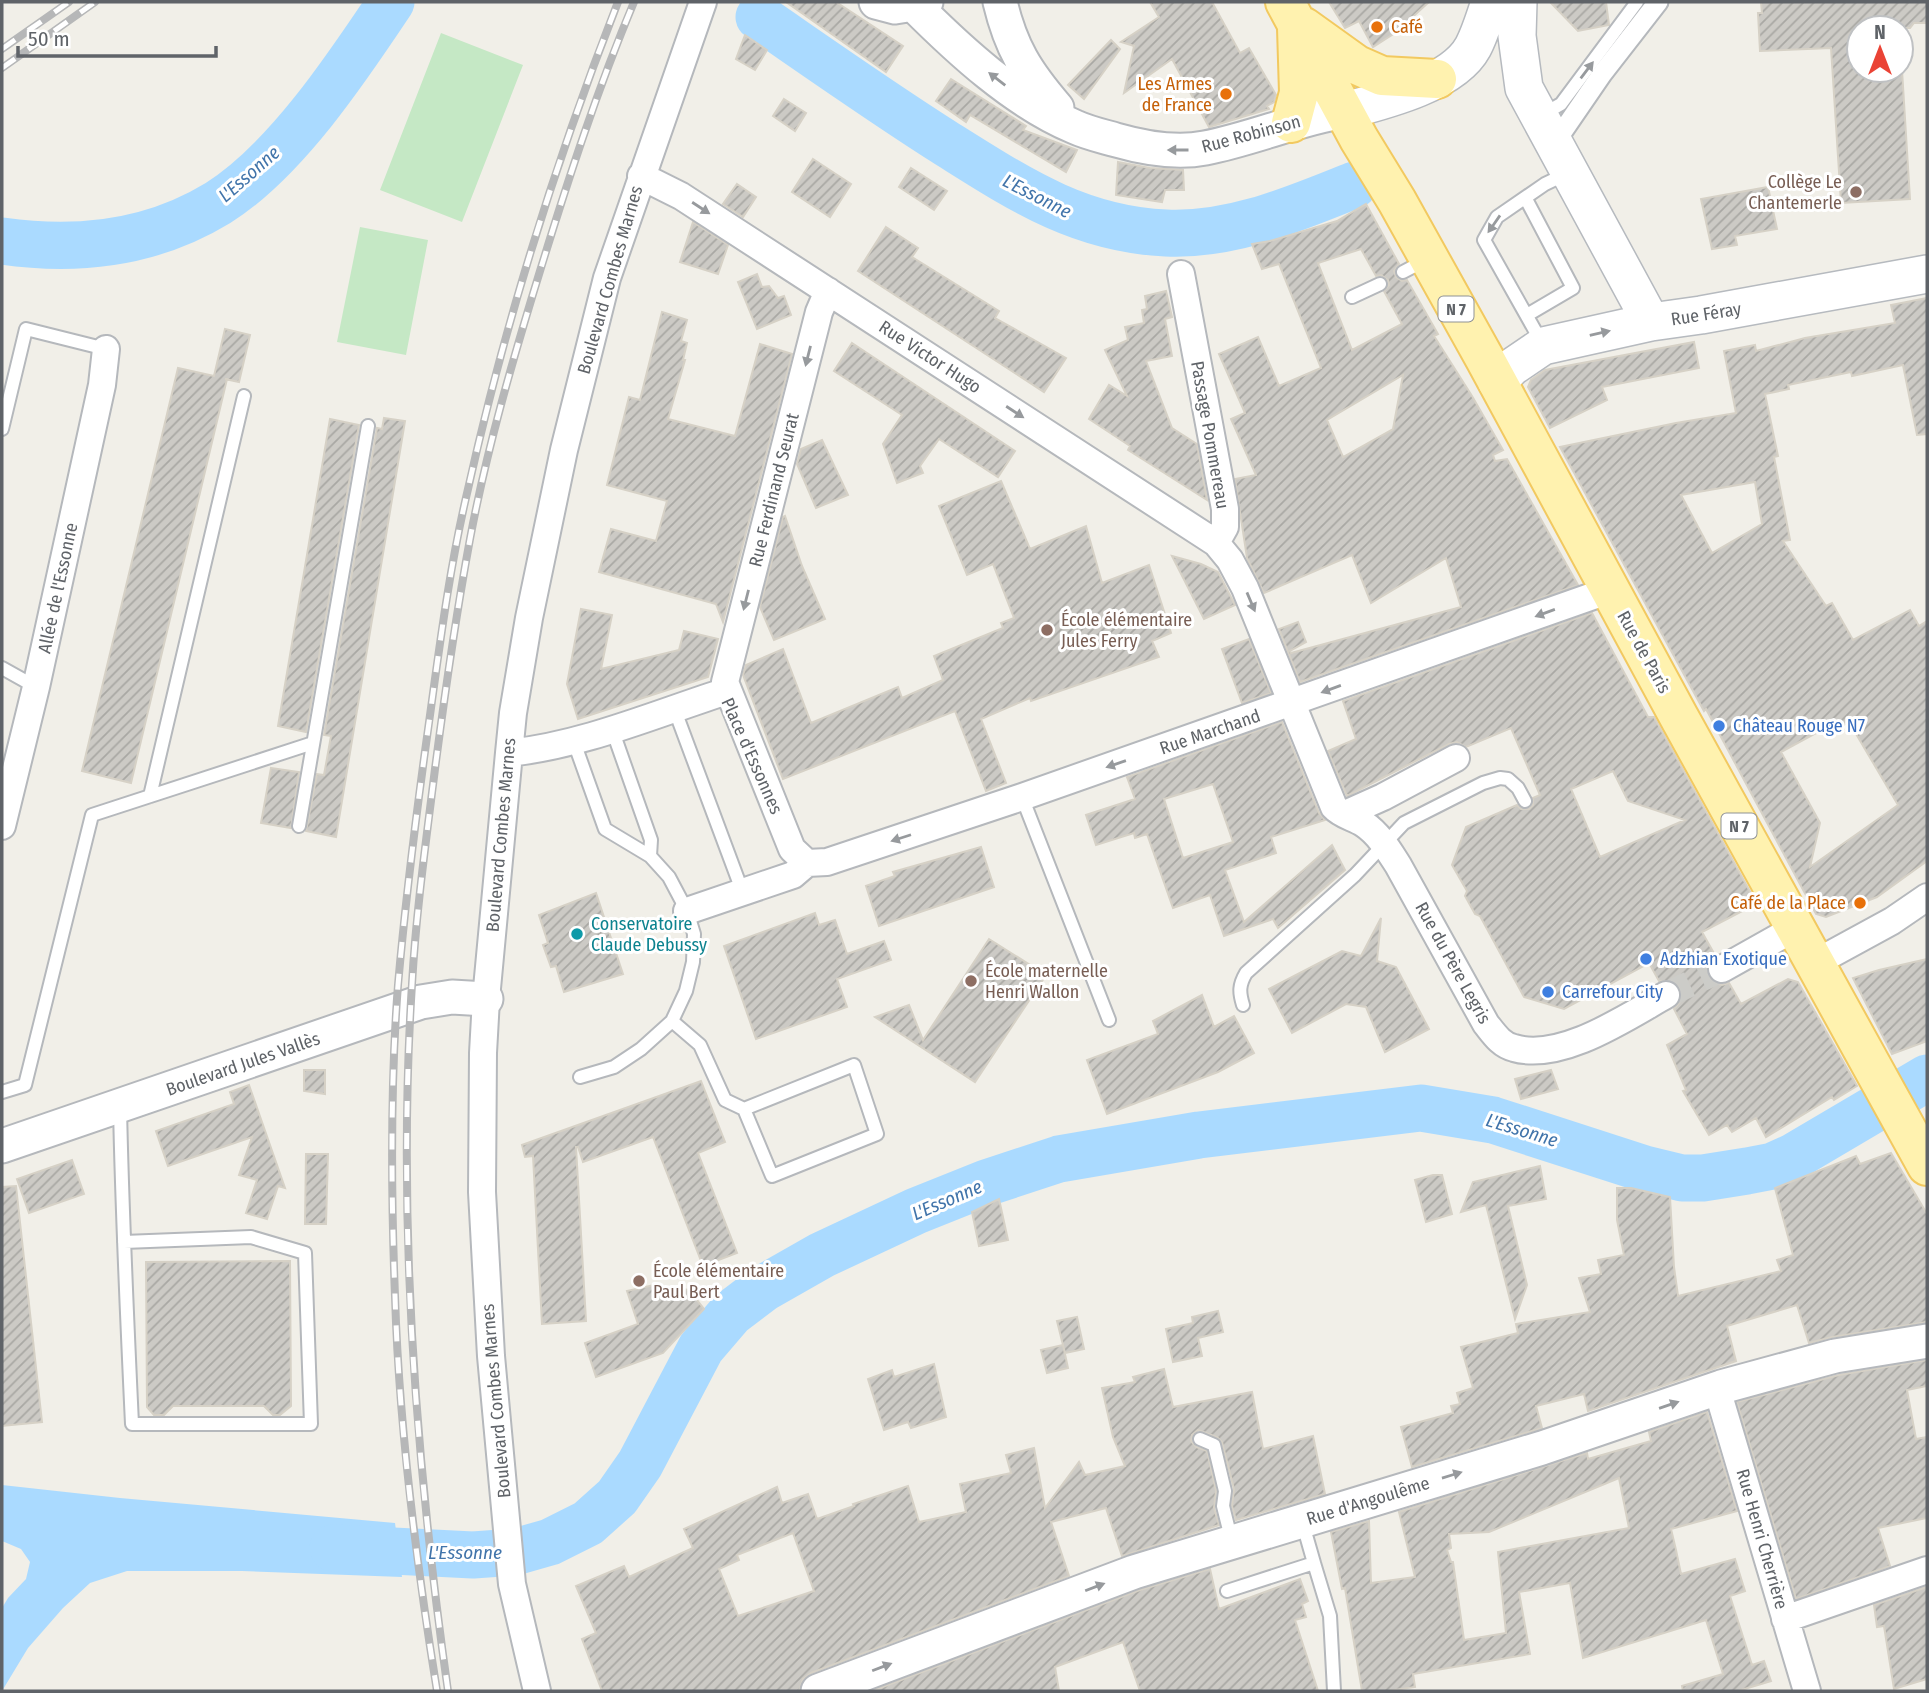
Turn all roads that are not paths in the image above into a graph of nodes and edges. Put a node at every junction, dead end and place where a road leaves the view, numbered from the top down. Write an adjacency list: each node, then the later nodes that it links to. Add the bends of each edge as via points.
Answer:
1 (703, 2): 16 (street, Boulevard Combes Marnes)
2 (876, 2): 8 (street, Rue Robinson, via 895,7)
3 (1000, 2): 14 (street, via 1020,59)
4 (1490, 2): 10 (main road)
5 (1518, 2): 15 (main road, via 1517,36)
6 (1637, 2): 15 (lane, one-way to 6, via 1561,104)
7 (1658, 2): 15 (street, via 1602,74)
8 (920, 4): 14 (street, Rue Robinson, one-way to 8, via 1004,84 947,39)
9 (1291, 12): 11 (main road, via 1357,65 1382,76); 12 (main road, via 1299,93); 13 (main road, N 7)
10 (1472, 49): 11 (main road); 15 (main road)
11 (1437, 79): 13 (main road, via 1371,104)
12 (1291, 123): 13 (street, Rue Robinson); 14 (street, Rue Robinson, one-way to 14, via 1188,150 1157,150)
13 (1351, 125): 26 (main road, Rue de Paris / N 7, via 1396,201 1416,265)
14 (1075, 128)
15 (1547, 130): 17 (lane, via 1545,184); 23 (main road)
16 (641, 176): 21 (street, Rue Victor Hugo, one-way to 21, via 681,196); 40 (street, Boulevard Combes Marnes, via 607,278 564,450 529,618)
17 (1526, 199): 24 (lane, via 1573,288); 24 (lane, one-way to 24, via 1497,217 1484,240)
18 (1181, 274): 30 (street, Passage Pommereau, via 1226,509 1225,527)
19 (1927, 274): 23 (main road, Rue Féray)
20 (1380, 284): 22 (lane)
21 (828, 291): 30 (street, Rue Victor Hugo, one-way to 30); 34 (street, Rue Ferdinand Seurat, one-way to 34, via 728,669)
22 (1352, 297)
23 (1651, 322): 24 (main road, Rue Féray, one-way to 23)
24 (1535, 330): 26 (main road, Rue Féray)
25 (106, 349): 29 (lane, via 26,329); 33 (street, Allée de l'Essonne)
26 (1497, 383): 31 (main road, Rue de Paris / N 7)
27 (244, 396): 42 (lane)
28 (368, 426): 39 (lane)
29 (2, 429)
30 (1216, 544): 35 (street, one-way to 35, via 1245,588)
31 (1609, 590): 35 (street, Rue Marchand, one-way to 35); 54 (main road, Rue de Paris / N 7)
32 (2, 668): 33 (lane)
33 (36, 687): 47 (street, Allée de l'Essonne)
34 (727, 691): 36 (street, Place d'Essonnes); 50 (street, Place d'Essonnes, via 792,849)
35 (1292, 703): 43 (street, Rue Marchand, one-way to 43); 45 (street, via 1334,807)
36 (674, 708): 37 (street, Place d'Essonnes); 51 (lane)
37 (612, 729): 38 (street, Place d'Essonnes); 49 (lane, via 651,840)
38 (574, 742): 40 (street, Place d'Essonnes); 49 (lane, via 605,829)
39 (313, 743): 42 (lane); 46 (lane)
40 (509, 753): 58 (street, Boulevard Combes Marnes)
41 (1456, 758): 45 (street)
42 (150, 796): 63 (lane, via 92,815 24,1086)
43 (1023, 797): 50 (street, Rue Marchand, one-way to 50, via 827,862); 60 (lane)
44 (1525, 801): 48 (lane, via 1508,779 1483,782 1405,823)
45 (1345, 814): 48 (street, Rue du Père Legris, via 1366,825)
46 (299, 826)
47 (2, 827)
48 (1383, 843): 57 (street, Rue du Père Legris, via 1498,1040 1514,1048 1561,1046 1600,1032); 59 (lane, via 1355,875 1246,973 1239,993)
49 (650, 856): 53 (lane, via 669,877)
50 (807, 863): 51 (street, via 793,875)
51 (743, 893): 53 (street)
52 (1927, 897): 55 (street)
53 (687, 911): 61 (lane, via 694,934 692,962 686,991)
54 (1795, 929): 55 (main road, Rue de Paris / N 7); 56 (street)
55 (1815, 963): 67 (main road, Rue de Paris / N 7)
56 (1722, 969)
57 (1666, 995)
58 (486, 999): 64 (street, Boulevard Jules Vallès, via 452,997 421,1002); 78 (street, Boulevard Combes Marnes, via 482,1192 491,1356 512,1584)
59 (1243, 1005)
60 (1109, 1020)
61 (672, 1021): 62 (lane, via 614,1067); 65 (lane, via 700,1045 725,1100)
62 (580, 1077)
63 (2, 1091)
64 (120, 1106): 66 (street, Boulevard Jules Vallès); 68 (lane)
65 (744, 1109): 65 (lane, via 772,1176 877,1134 854,1065)
66 (2, 1146)
67 (1920, 1154)
68 (124, 1242): 68 (lane, via 132,1424 311,1424 305,1253 251,1237)
69 (1927, 1341): 70 (street, Rue d'Angoulême, via 1835,1356)
70 (1721, 1387): 72 (street, Rue d'Angoulême, one-way to 70, via 1542,1448); 77 (street, Rue Henri Cherrière, via 1720,1399)
71 (1200, 1439): 73 (lane, via 1214,1445)
72 (1302, 1521): 73 (street, Rue d'Angoulême); 74 (lane)
73 (1233, 1542): 79 (street, Rue d'Angoulême, one-way to 73, via 1134,1572)
74 (1314, 1563): 76 (lane); 80 (lane, via 1330,1616)
75 (1927, 1570): 77 (street)
76 (1227, 1591)
77 (1785, 1619): 81 (street, Rue Henri Cherrière)
78 (537, 1691)
79 (818, 1691)
80 (1334, 1691)
81 (1807, 1691)

